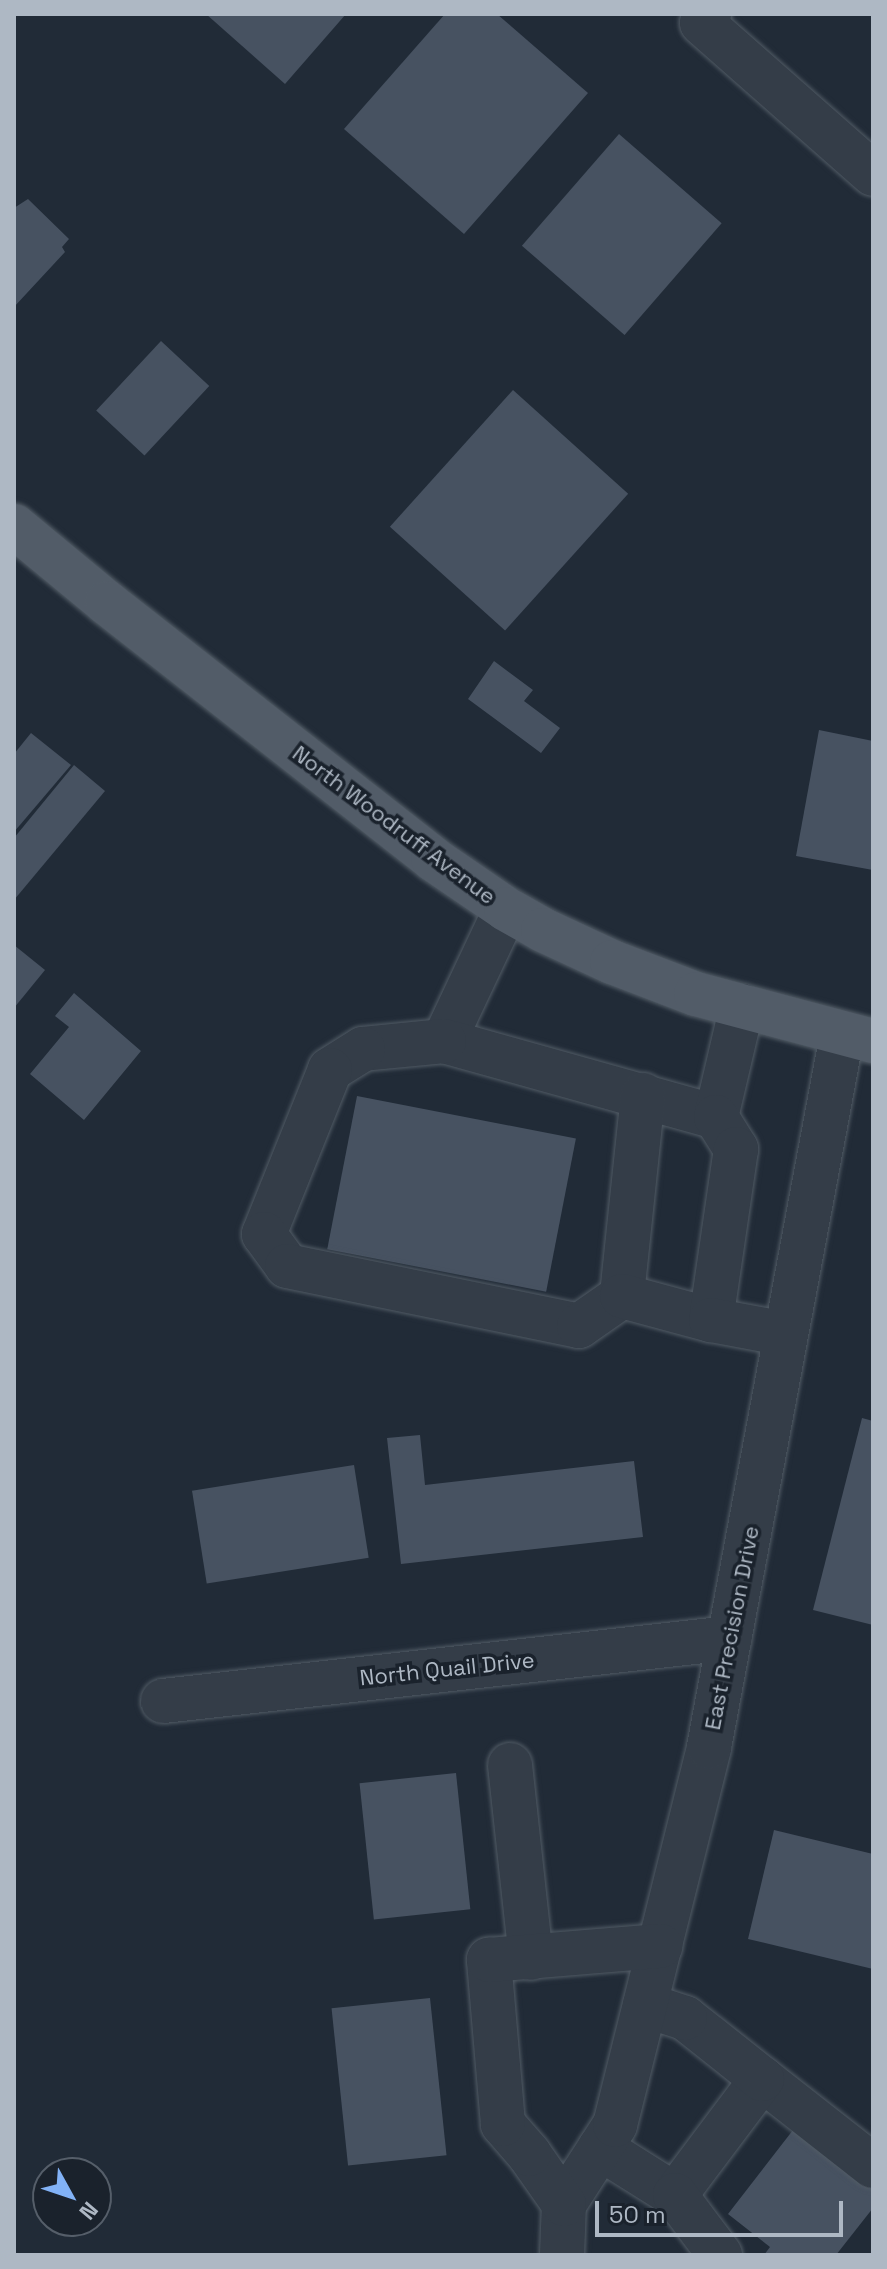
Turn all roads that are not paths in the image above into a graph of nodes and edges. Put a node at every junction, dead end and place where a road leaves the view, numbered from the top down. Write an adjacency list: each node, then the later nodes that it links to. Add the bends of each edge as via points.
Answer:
1 (709, 14): 2 (street, via 702,23)
2 (873, 174)
3 (14, 526): 4 (main road, North Woodruff Avenue, via 433,859)
4 (506, 909): 5 (main road, North Woodruff Avenue, via 612,962); 7 (street)
5 (742, 1006): 6 (main road, North Woodruff Avenue); 9 (street)
6 (858, 1038): 12 (street, East Precision Drive)
7 (444, 1041): 8 (street); 10 (street, via 363,1049 330,1070 264,1234 287,1266 579,1326)
8 (643, 1095): 9 (street); 10 (street)
9 (716, 1117): 11 (street, via 736,1149)
10 (622, 1296): 11 (street)
11 (711, 1320): 12 (street)
12 (786, 1334): 13 (street, East Precision Drive)
13 (730, 1638): 14 (street, North Quail Drive); 16 (street, East Precision Drive)
14 (163, 1701)
15 (510, 1765): 17 (street)
16 (660, 1946): 17 (street); 18 (street, East Precision Drive)
17 (531, 1958): 23 (street, via 489,1960 503,2124)
18 (645, 2005): 19 (street, via 685,2018); 20 (street, East Precision Drive, via 615,2125)
19 (762, 2079): 21 (street); 22 (street)
20 (600, 2148): 22 (street); 23 (street, East Precision Drive)
21 (873, 2166)
22 (675, 2195): 25 (street)
23 (564, 2204): 24 (street)
24 (562, 2255)
25 (720, 2255)

